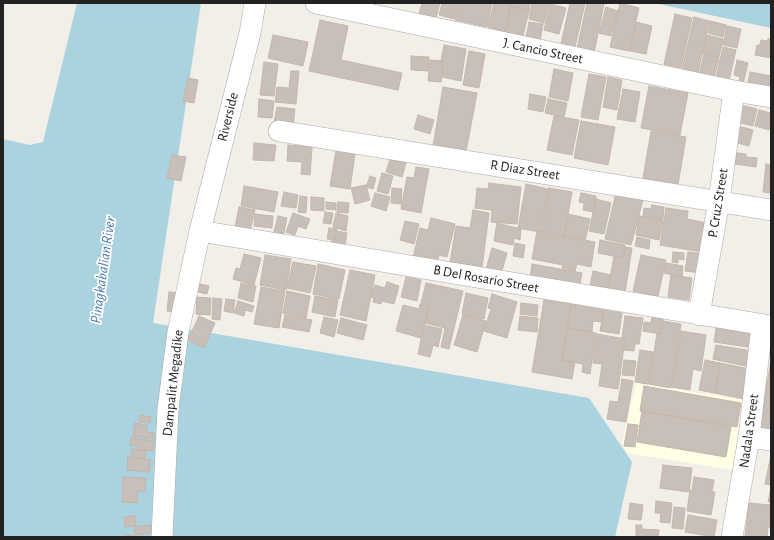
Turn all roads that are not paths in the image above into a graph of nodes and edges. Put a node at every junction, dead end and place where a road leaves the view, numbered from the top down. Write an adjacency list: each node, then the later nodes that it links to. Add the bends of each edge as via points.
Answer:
1 (255, 3): 8 (street, Riverside, via 250,33)
2 (316, 3): 3 (street, J. Cancio Street)
3 (734, 91): 4 (street, J. Cancio Street); 6 (street, P. Cruz Street)
4 (771, 97)
5 (279, 131): 6 (street, R Diaz Street)
6 (719, 201): 7 (street, R Diaz Street); 9 (street, P. Cruz Street)
7 (771, 210)
8 (200, 231): 9 (street, B Del Rosario Street); 13 (street, Dampalit Megadike, via 178,332 168,409)
9 (699, 315): 10 (street, B Del Rosario Street)
10 (767, 326): 11 (street, Nadala Street)
11 (749, 437): 12 (street); 14 (street, Nadala Street)
12 (771, 440)
13 (162, 537)
14 (732, 537)

